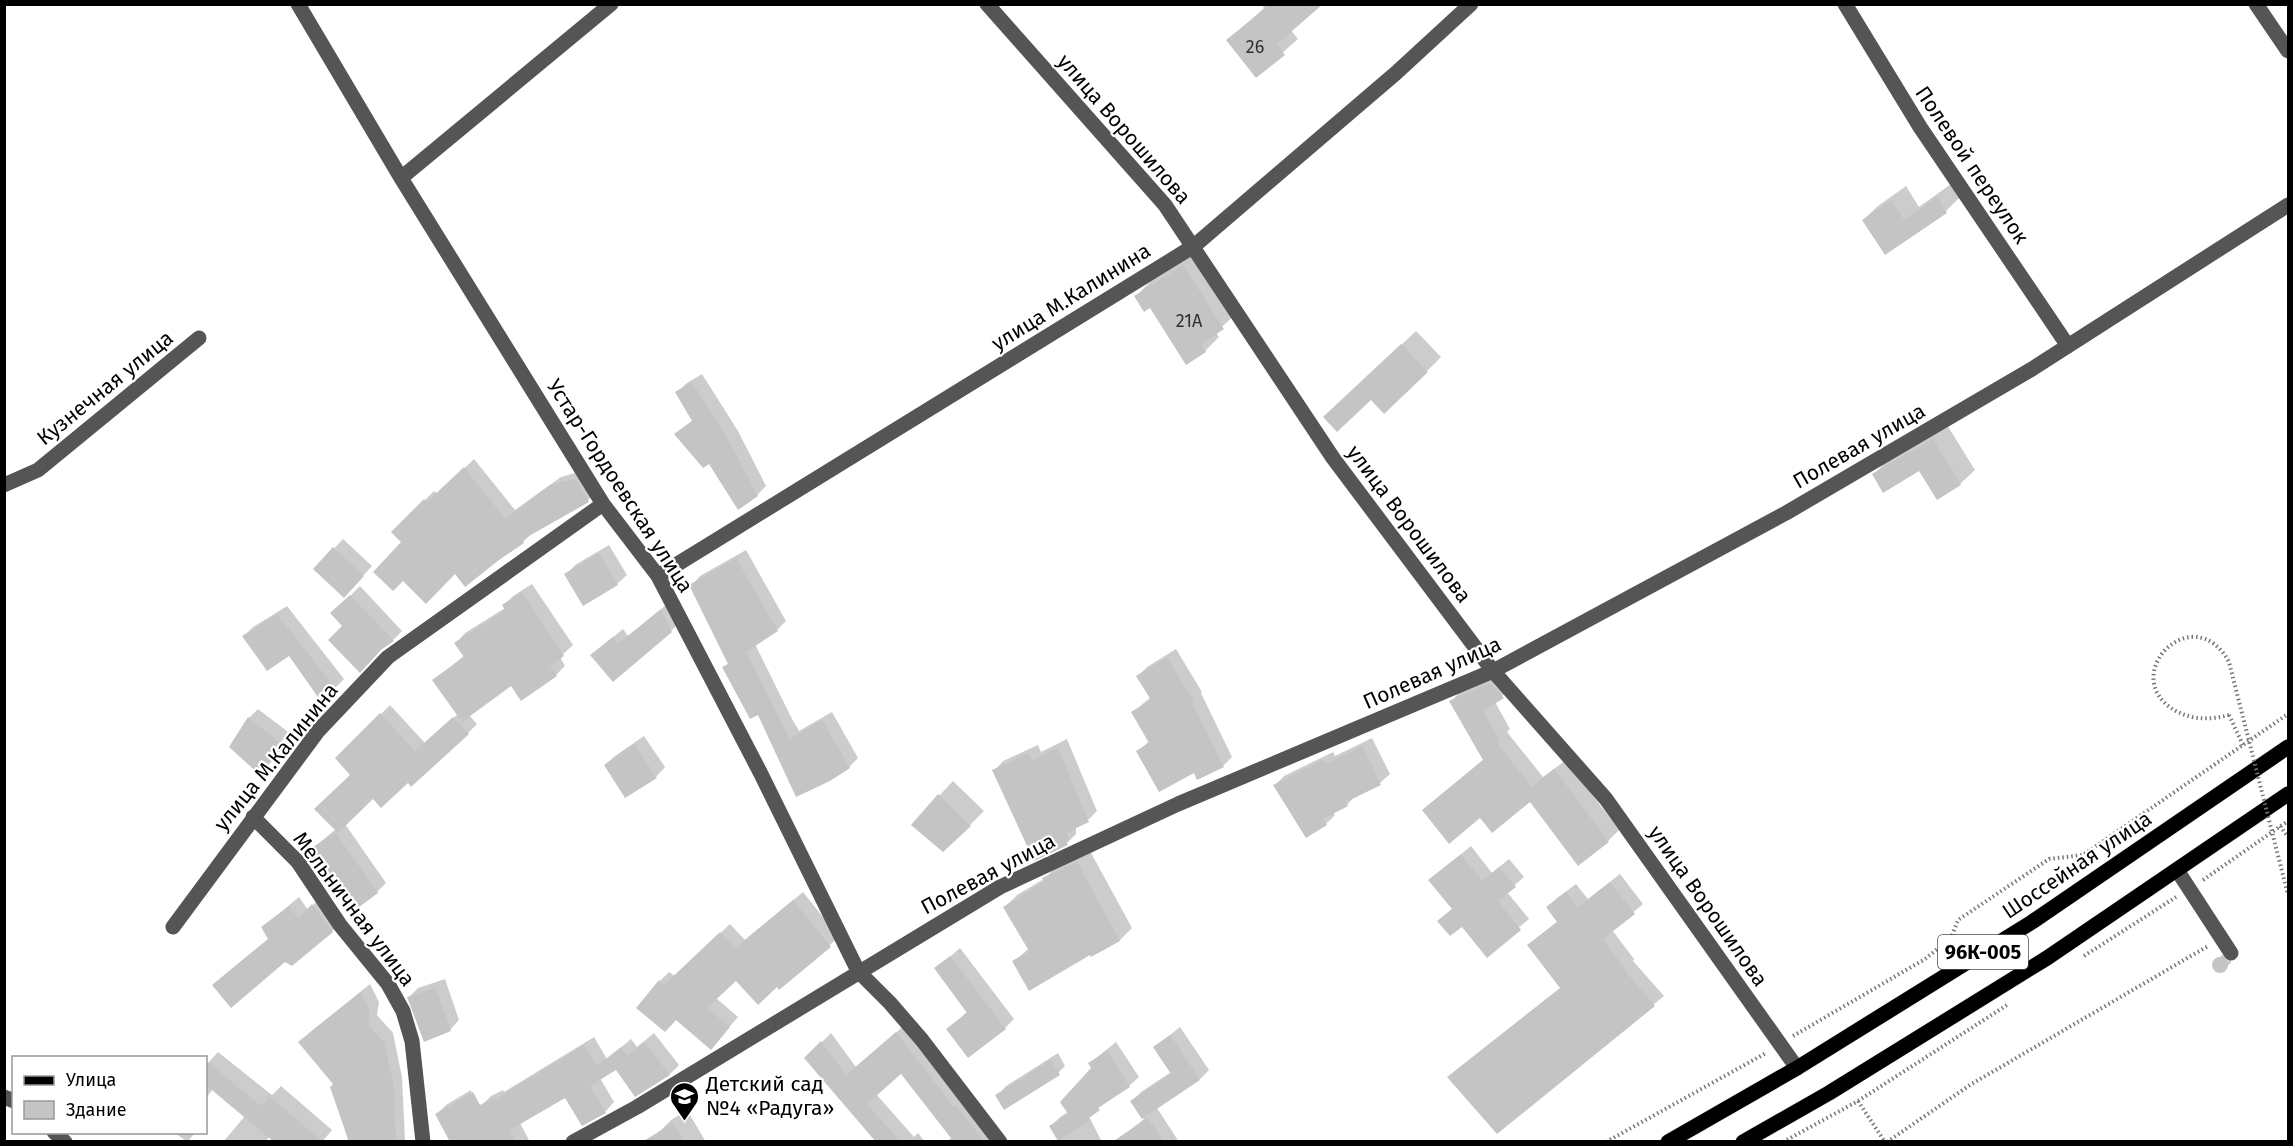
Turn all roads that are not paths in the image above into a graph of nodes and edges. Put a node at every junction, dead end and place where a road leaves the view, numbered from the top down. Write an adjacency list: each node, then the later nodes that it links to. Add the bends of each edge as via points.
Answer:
1 (298, 4): 8 (street, Устар-Гордоевская улица)
2 (611, 4): 8 (street)
3 (987, 4): 10 (street, улица Ворошилова, via 1165,205)
4 (1471, 4): 10 (street, улица М.Калинина)
5 (1845, 4): 12 (street, Полевой переулок, via 1920,127)
6 (2256, 4): 7 (street)
7 (2289, 51)
8 (401, 178): 14 (street, Устар-Гордоевская улица)
9 (2289, 205): 12 (street, Полевая улица)
10 (1194, 246): 15 (street, улица М.Калинина); 16 (street, улица Ворошилова, via 1333,458)
11 (199, 338): 13 (street, Кузнечная улица, via 38,470)
12 (2068, 346): 16 (street, Полевая улица, via 1786,513)
13 (4, 485)
14 (603, 504): 15 (street, Устар-Гордоевская улица); 19 (street, улица М.Калинина, via 388,657 318,731)
15 (658, 576): 23 (street, Устар-Гордоевская улица)
16 (1493, 671): 23 (street, Полевая улица, via 1178,804 1000,887); 24 (street, улица Ворошилова, via 1606,799)
17 (2289, 747): 24 (main road, Шоссейная улица / 96К-005, via 2032,922)
18 (2289, 794): 20 (main road, 96К-005)
19 (253, 817): 21 (street, улица М.Калинина); 25 (street, Мельничная улица, via 298,862 340,925 388,984 403,1011 412,1041)
20 (2177, 870): 22 (street); 29 (main road, 96К-005, via 2047,958)
21 (173, 927)
22 (2231, 953)
23 (858, 971): 26 (street, Полевая улица); 27 (street, Устар-Гордоевская улица, via 922,1040)
24 (1797, 1068): 28 (main road, Шоссейная улица / 96К-005)
25 (423, 1142)
26 (573, 1142)
27 (1000, 1142)
28 (1668, 1142)
29 (1743, 1142)

